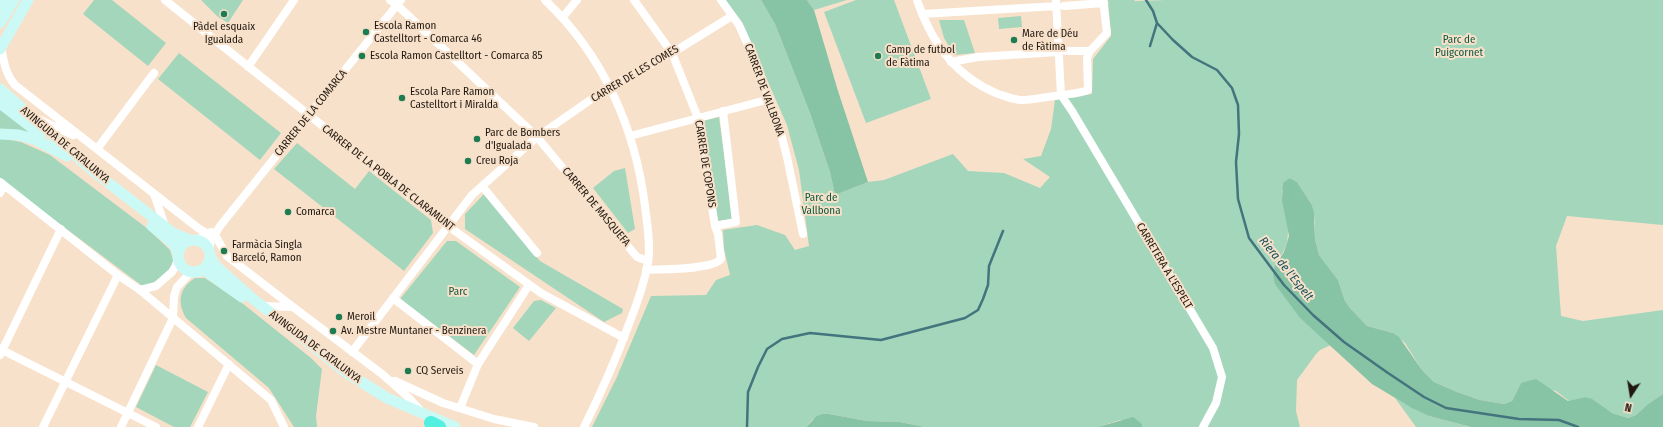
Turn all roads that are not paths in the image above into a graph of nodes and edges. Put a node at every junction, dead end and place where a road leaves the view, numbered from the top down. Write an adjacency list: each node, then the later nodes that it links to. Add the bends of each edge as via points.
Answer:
1 (3, 0): 14 (street)
2 (14, 0): 18 (street)
3 (28, 0): 19 (street)
4 (165, 0): 24 (street, CARRER DE LA POBLA DE CLARAMUNT)
5 (294, 0): 24 (street)
6 (545, 0): 17 (street)
7 (577, 0): 17 (street)
8 (634, 0): 22 (street, CARRER DE COPONS)
9 (720, 0): 16 (street, CARRER DE VALLBONA)
10 (917, 0): 15 (street)
11 (1103, 1): 13 (street); 20 (street, via 1107,33)
12 (396, 2): 33 (street, CARRER DE LA COMARCA); 37 (street, CARRER DE MASQUEFA)
13 (1059, 4): 15 (street); 21 (street)
14 (0, 5)
15 (922, 14): 23 (street, via 933,39)
16 (732, 16): 22 (street, CARRER DE LES COMES); 29 (street, CARRER DE VALLBONA, via 739,25)
17 (562, 17): 26 (street, via 593,57)
18 (0, 23)
19 (1, 48): 38 (street, via 6,72 15,86)
20 (1090, 51): 21 (street); 28 (street, via 1087,58 1088,90)
21 (1062, 52): 23 (street, via 978,57); 28 (street)
22 (672, 53): 26 (street, CARRER DE LES COMES); 34 (street, CARRER DE COPONS)
23 (951, 62): 28 (street, via 974,82 1008,98 1021,100)
24 (248, 67): 33 (street, CARRER DE LA POBLA DE CLARAMUNT)
25 (154, 73): 39 (street)
26 (609, 87): 36 (street, via 621,109); 37 (street, CARRER DE LES COMES)
27 (0, 89): 32 (street, AVINGUDA DE CATALUNYA)
28 (1061, 95): 85 (street, CARRETERA A L'ESPELT, via 1213,348 1222,377 1216,403)
29 (770, 99): 31 (street); 50 (street, CARRER DE VALLBONA, via 787,157)
30 (0, 103): 40 (street, AVINGUDA DE CATALUNYA)
31 (723, 111): 34 (street); 46 (street, CARRER DE COPONS, via 736,222)
32 (27, 114): 38 (street); 47 (street, AVINGUDA DE CATALUNYA, via 92,170)
33 (309, 116): 45 (street, CARRER DE LA POBLA DE CLARAMUNT); 49 (street, CARRER DE LA COMARCA)
34 (698, 118): 36 (street); 46 (street, CARRER DE COPONS)
35 (0, 134): 40 (street, via 19,135 36,140)
36 (630, 136): 55 (street, via 642,178 648,230)
37 (537, 137): 42 (street, CARRER DE LES COMES); 55 (street, CARRER DE MASQUEFA, via 637,257)
38 (88, 142): 39 (street)
39 (97, 150): 44 (street)
40 (67, 156): 54 (street, AVINGUDA DE CATALUNYA, via 174,244)
41 (2, 184): 43 (street); 48 (street)
42 (482, 186): 45 (street, CARRER DE LES COMES); 53 (street)
43 (0, 193)
44 (153, 193): 47 (street); 49 (street, via 198,228)
45 (448, 226): 60 (street, CARRER DE LA POBLA DE CLARAMUNT); 62 (street, CARRER DE LES COMES)
46 (715, 226): 57 (street, CARRER DE COPONS, via 720,246 720,259 717,263)
47 (165, 227): 51 (street, AVINGUDA DE CATALUNYA, via 173,233)
48 (61, 229): 59 (street); 67 (street)
49 (211, 234): 51 (street, CARRER DE LA COMARCA); 52 (street); 64 (street, via 228,256)
50 (803, 234)
51 (194, 240): 52 (street, via 204,243); 54 (street, via 182,246)
52 (209, 253): 56 (street, via 208,264); 63 (street, AVINGUDA DE CATALUNYA, via 216,266)
53 (537, 253)
54 (178, 257): 58 (street, via 183,268); 61 (street, via 172,272 156,286)
55 (648, 261): 57 (street)
56 (203, 270): 58 (street); 75 (street, AVINGUDA DE CATALUNYA, via 243,298 335,372 388,404)
57 (646, 270): 66 (street)
58 (191, 272): 65 (street, via 175,293)
59 (118, 275): 61 (street); 72 (street)
60 (529, 285): 66 (street, CARRER DE LA POBLA DE CLARAMUNT); 70 (street)
61 (140, 290): 65 (street)
62 (393, 298): 68 (street, CARRER DE LES COMES); 70 (street)
63 (262, 306): 64 (street); 75 (street, AVINGUDA DE CATALUNYA, via 347,373)
64 (293, 307): 68 (street)
65 (173, 318): 69 (street); 74 (street)
66 (624, 338): 84 (street)
67 (1, 352): 72 (street)
68 (352, 352): 71 (street)
69 (229, 364): 80 (street); 81 (street, via 271,400)
70 (478, 364): 73 (street)
71 (386, 377): 73 (street); 75 (street)
72 (66, 381): 74 (street); 77 (street)
73 (460, 408): 76 (street)
74 (128, 412): 78 (street); 79 (street)
75 (434, 423): 82 (street, AVINGUDA DE CATALUNYA)
76 (507, 424): 83 (street)
77 (43, 427)
78 (121, 427)
79 (156, 427)
80 (198, 427)
81 (284, 427)
82 (455, 427)
83 (534, 427)
84 (584, 427)
85 (1203, 427)

